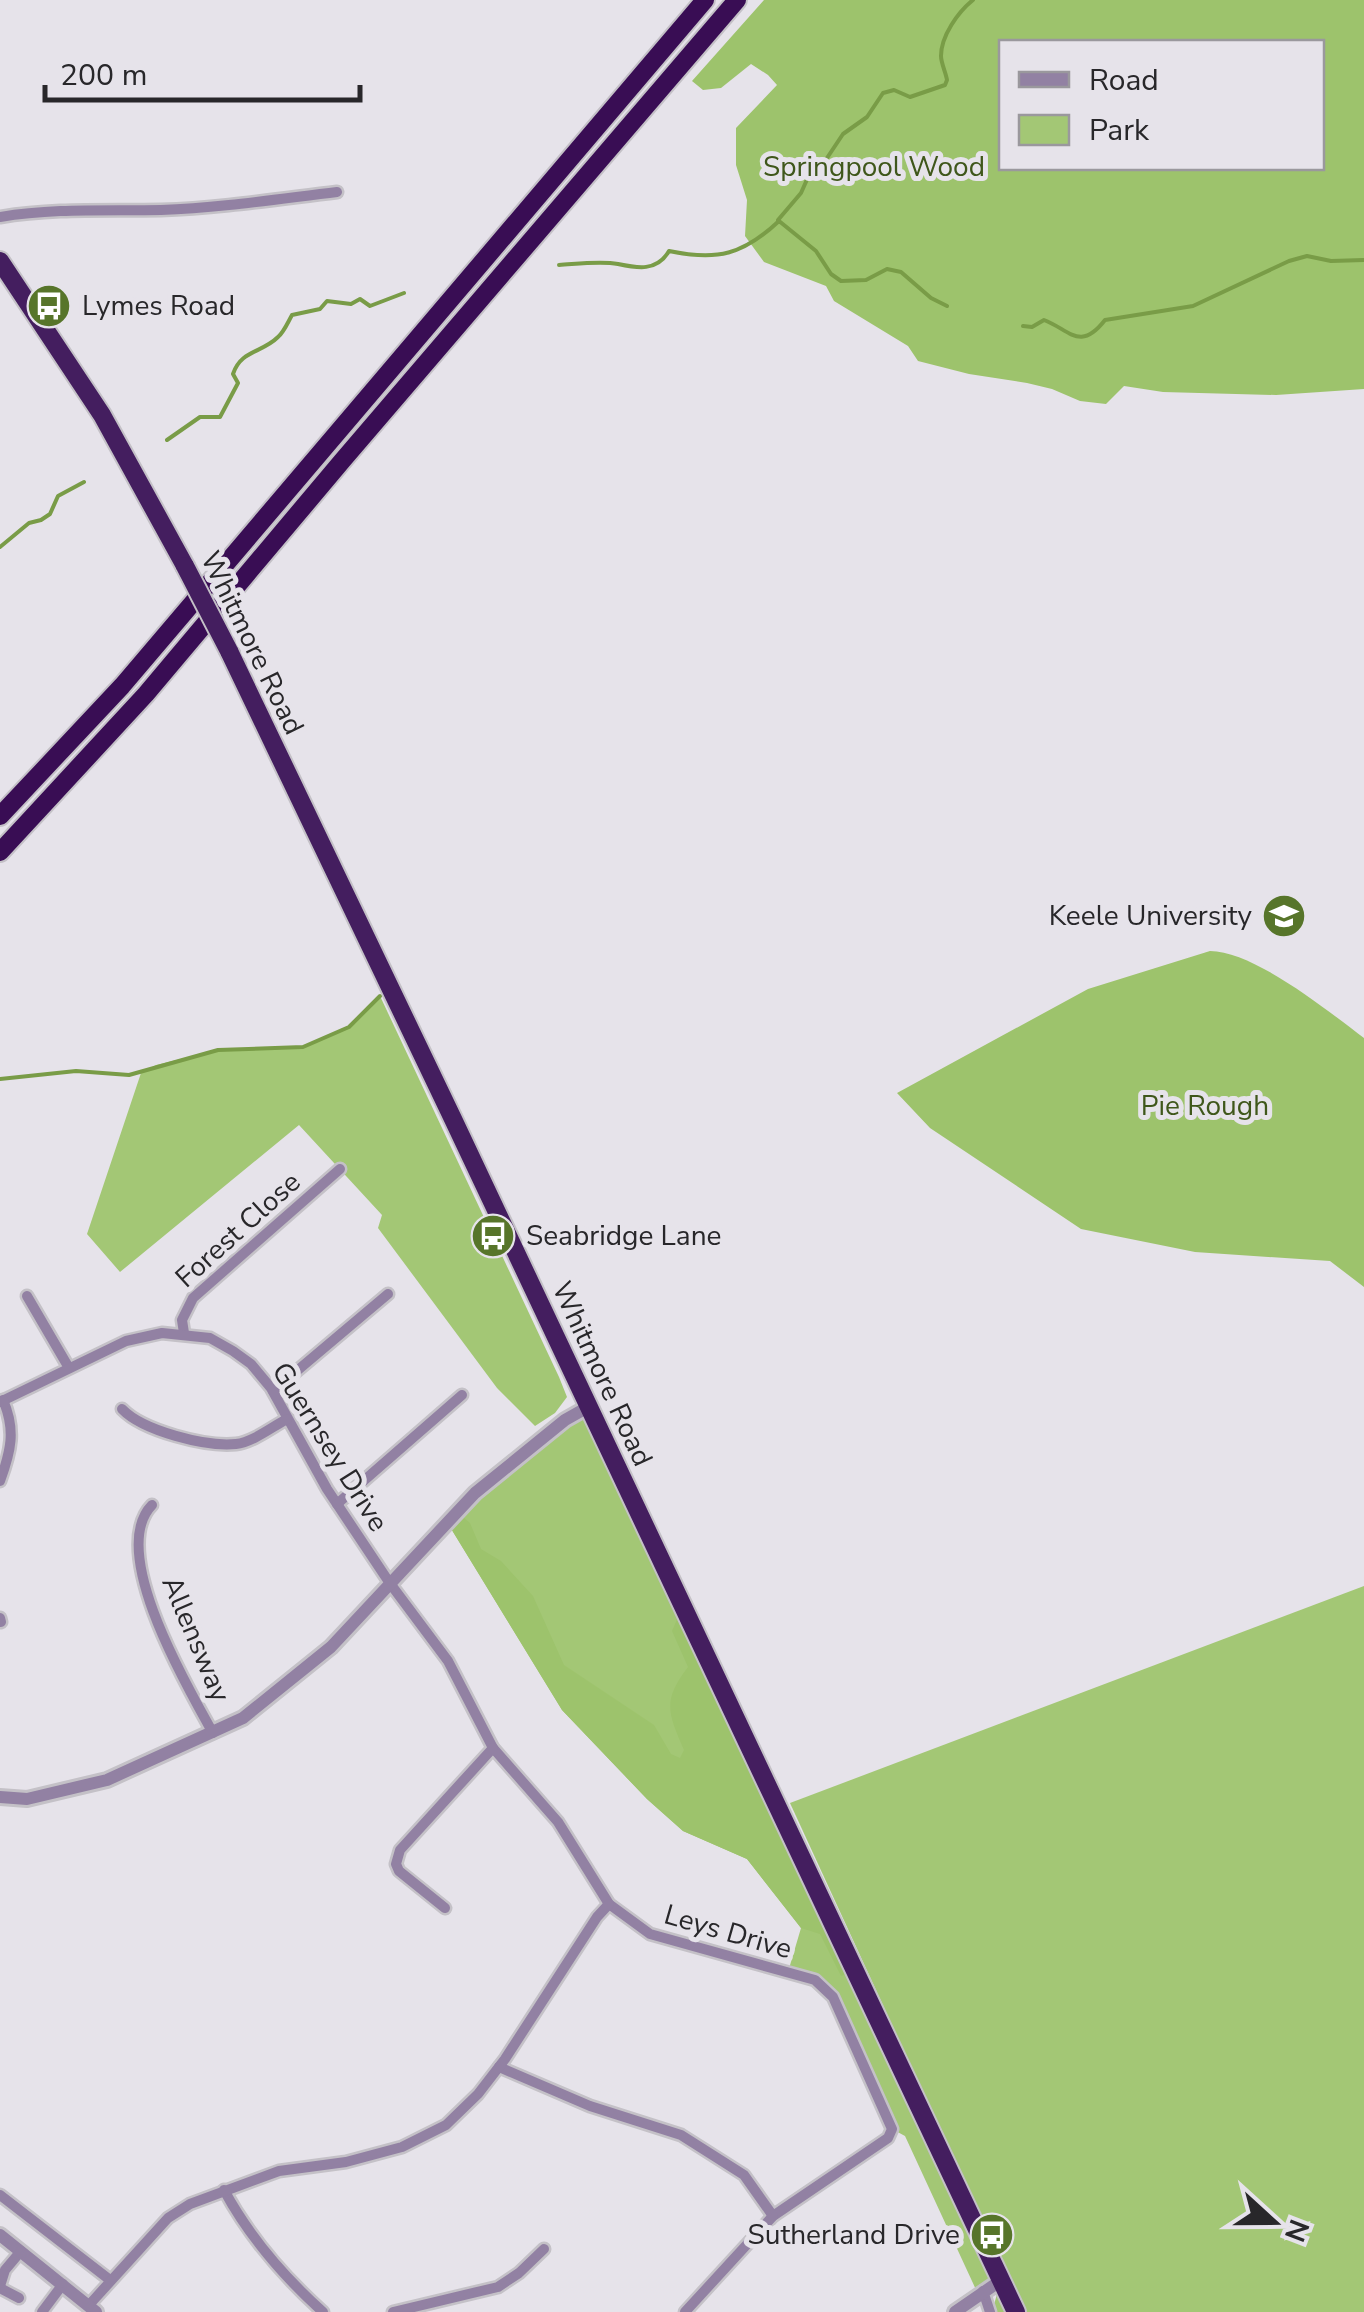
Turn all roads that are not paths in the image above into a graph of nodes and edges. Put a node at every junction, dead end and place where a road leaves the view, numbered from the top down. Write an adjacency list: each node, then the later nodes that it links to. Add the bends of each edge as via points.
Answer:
1 (705, 0): 6 (highway, via 122,686)
2 (737, 0): 7 (highway, via 146,694)
3 (336, 192): 4 (street, via 178,209)
4 (0, 217)
5 (0, 261): 16 (highway, Whitmore Road, bridge, via 102,415 185,566)
6 (0, 816)
7 (0, 852)
8 (340, 1168): 11 (street, Forest Close, via 193,1298 182,1320)
9 (388, 1294): 13 (street)
10 (27, 1296): 12 (street)
11 (184, 1333): 12 (street, Guernsey Drive, via 126,1341); 13 (street, Guernsey Drive, via 232,1351)
12 (70, 1368): 15 (street, Guernsey Drive)
13 (273, 1392): 18 (street, Guernsey Drive)
14 (462, 1395): 20 (street)
15 (2, 1401): 19 (street, via 12,1437)
16 (588, 1406): 22 (street, via 475,1493); 36 (highway, Whitmore Road)
17 (122, 1409): 18 (street, via 151,1428 237,1444)
18 (287, 1418): 20 (street, Guernsey Drive)
19 (0, 1481)
20 (337, 1504): 22 (street, Guernsey Drive)
21 (152, 1505): 23 (street, Allensway, via 138,1536 138,1558 171,1652)
22 (389, 1582): 23 (street, via 331,1647 268,1700); 24 (street, Leys Drive, via 448,1661)
23 (213, 1733): 25 (street, via 107,1780 54,1795)
24 (493, 1748): 26 (street, Leys Drive, via 558,1822); 27 (street, via 400,1850 400,1872)
25 (0, 1797)
26 (609, 1904): 28 (street); 31 (street, Leys Drive, via 650,1934 816,1980 833,1997 892,2129)
27 (445, 1908)
28 (499, 2067): 29 (street, via 446,2125 402,2147 278,2171); 31 (street, via 680,2135 744,2175)
29 (224, 2190): 35 (street, via 168,2218); 43 (street, via 274,2264)
30 (0, 2196): 35 (street)
31 (773, 2216): 45 (street)
32 (0, 2235): 34 (street)
33 (544, 2250): 44 (street, via 498,2287)
34 (21, 2251): 37 (street); 38 (street)
35 (110, 2280): 41 (street)
36 (1000, 2281): 39 (street); 48 (highway, Whitmore Road)
37 (63, 2284): 41 (street); 42 (street)
38 (0, 2287): 40 (street)
39 (983, 2291): 46 (street); 47 (street)
40 (19, 2298)
41 (93, 2309)
42 (42, 2312)
43 (323, 2312)
44 (393, 2312)
45 (685, 2312)
46 (955, 2312)
47 (990, 2312)
48 (1016, 2312)

